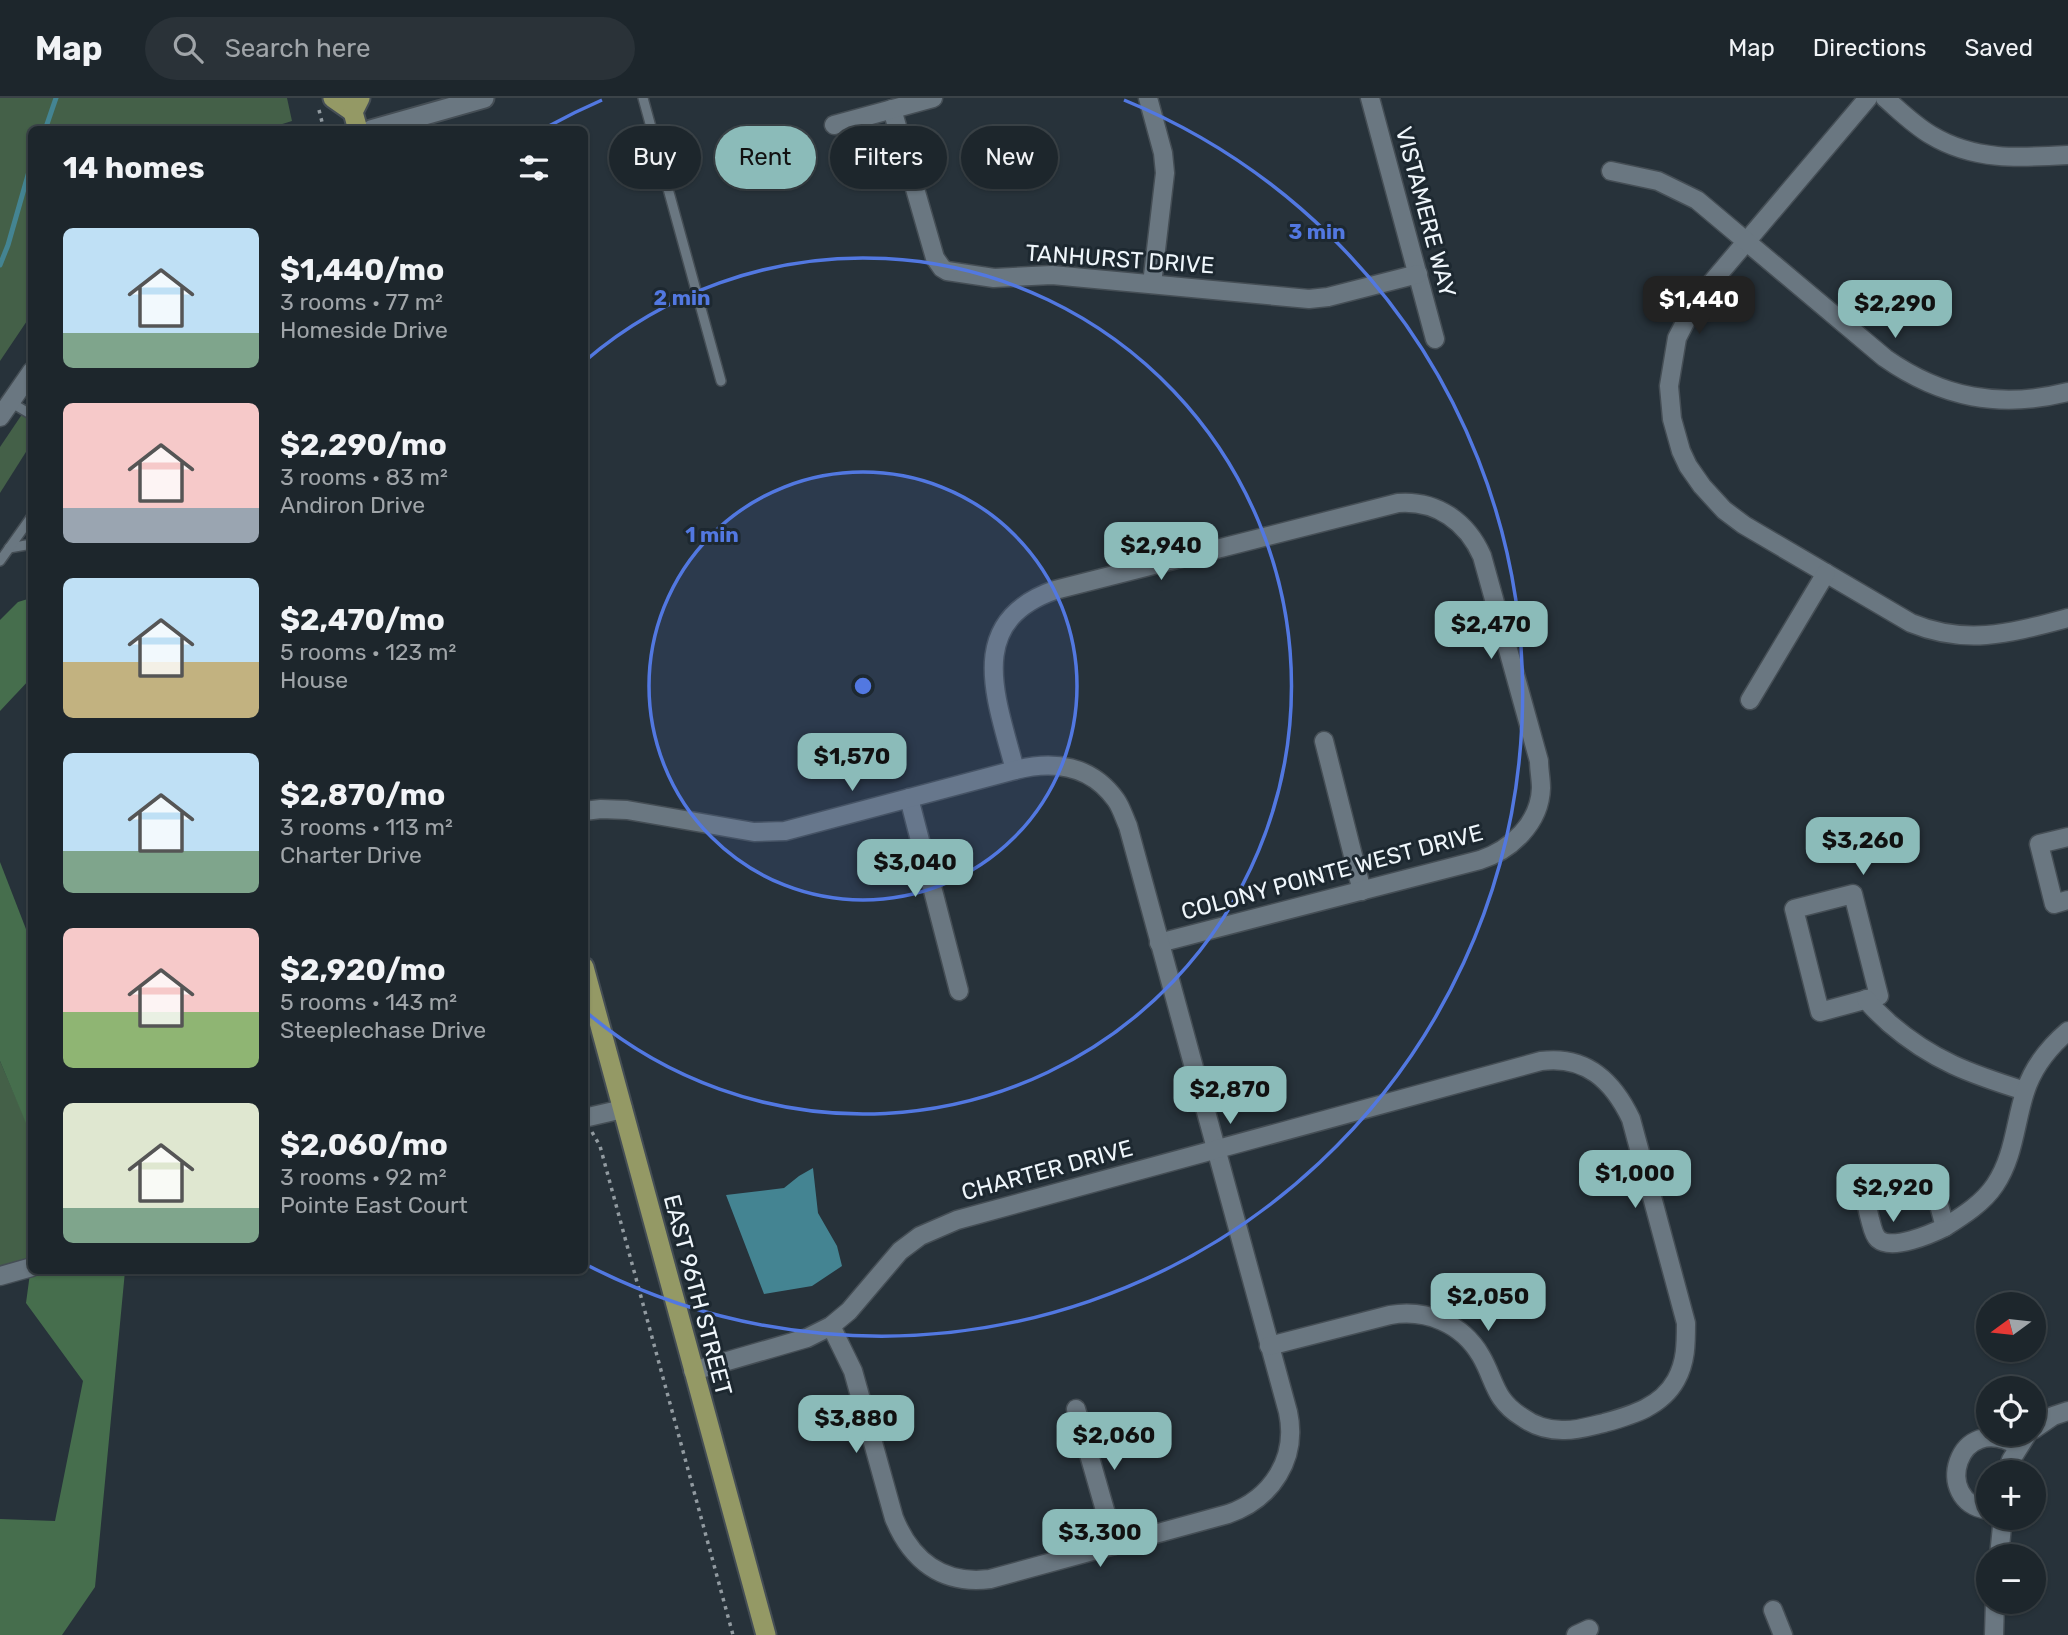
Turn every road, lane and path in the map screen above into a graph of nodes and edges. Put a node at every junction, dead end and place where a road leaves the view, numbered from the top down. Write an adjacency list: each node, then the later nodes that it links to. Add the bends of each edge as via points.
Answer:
1 (484, 98): 13 (street)
2 (643, 98): 21 (lane)
3 (933, 98): 9 (street)
4 (1148, 98): 18 (street, via 1165,173)
5 (1370, 98): 17 (street, VISTAMERE WAY)
6 (1868, 98): 16 (street)
7 (1885, 98): 14 (street, via 1934,136 1972,152 2012,158)
8 (325, 101): 10 (main road); 12 (path)
9 (892, 109): 11 (street); 18 (street, TANHURST DRIVE, via 932,251 942,268 994,278 1038,274)
10 (357, 113)
11 (834, 125)
12 (324, 126)
13 (385, 126)
14 (2068, 155)
15 (1611, 171): 16 (street, via 1681,191)
16 (1746, 239): 22 (street, via 1885,358 1914,376 1945,390 1994,400 2029,400); 29 (street, via 1700,293 1677,338 1669,386 1672,419 1688,466 1724,510)
17 (1418, 274): 18 (street, TANHURST DRIVE, via 1309,299); 19 (street, VISTAMERE WAY)
18 (1152, 284)
19 (1435, 339)
20 (28, 377): 23 (street)
21 (721, 381)
22 (2068, 392)
23 (5, 410): 24 (lane)
24 (28, 414)
25 (28, 522): 27 (lane)
26 (28, 545): 27 (lane)
27 (9, 548): 28 (lane)
28 (0, 561)
29 (1826, 573): 30 (street, via 1911,623 1958,636 1999,635); 31 (street)
30 (2068, 618)
31 (1750, 700)
32 (1324, 741): 37 (street)
33 (1015, 770): 34 (street); 37 (street, COLONY POINTE WEST DRIVE, via 992,670 996,643 1006,625 1032,599 1388,505 1420,503 1462,524 1482,556 1539,761 1541,790 1524,832 1490,857); 39 (street, via 1060,765 1085,773 1117,802 1128,826)
34 (909, 798): 35 (street, via 771,833 617,809); 41 (street)
35 (588, 811)
36 (2068, 837): 38 (street, via 2039,844 2054,904)
37 (1362, 891): 39 (street, COLONY POINTE WEST DRIVE)
38 (2068, 900)
39 (1159, 943): 48 (street)
40 (588, 982): 45 (main road, EAST 96TH STREET)
41 (958, 991)
42 (1867, 999): 42 (street, via 1880,996 1853,894 1794,909 1820,1012); 44 (street, via 1882,1018 1927,1052 1963,1071)
43 (2068, 1031): 44 (street, via 2045,1054)
44 (2025, 1091): 49 (street, via 2011,1152 1997,1183 1974,1208)
45 (623, 1109): 46 (street); 54 (main road, EAST 96TH STREET)
46 (588, 1117)
47 (600, 1146): 63 (path)
48 (1216, 1149): 52 (street, CHARTER DRIVE, via 934,1228 900,1251); 53 (street); 53 (street, CHARTER DRIVE, via 1531,1063 1553,1060 1592,1070 1622,1100 1630,1119 1686,1323 1684,1363 1668,1392 1633,1415 1562,1430 1541,1426 1512,1410 1494,1388 1482,1357 1467,1337 1439,1319 1390,1315)
49 (1945, 1227): 49 (street, via 1923,1237 1885,1243 1874,1233 1867,1208 1870,1192 1911,1177 1925,1179 1932,1186)
50 (28, 1268): 51 (street)
51 (0, 1276)
52 (831, 1326): 54 (street, CHARTER DRIVE, via 807,1338); 60 (street, via 853,1371 894,1518 902,1537 930,1567 962,1579 983,1580)
53 (1269, 1346): 60 (street, via 1290,1425 1288,1452 1274,1483 1235,1512)
54 (693, 1371): 64 (main road, EAST 96TH STREET)
55 (1076, 1409): 60 (street)
56 (2068, 1411): 57 (street)
57 (2046, 1421)
58 (1976, 1441): 59 (street, via 1961,1454 1956,1467 1959,1491)
59 (1976, 1506)
60 (1115, 1545)
61 (1773, 1610): 65 (street)
62 (1995, 1614): 66 (street)
63 (733, 1635)
64 (766, 1635)
65 (1783, 1635)
66 (1994, 1635)

